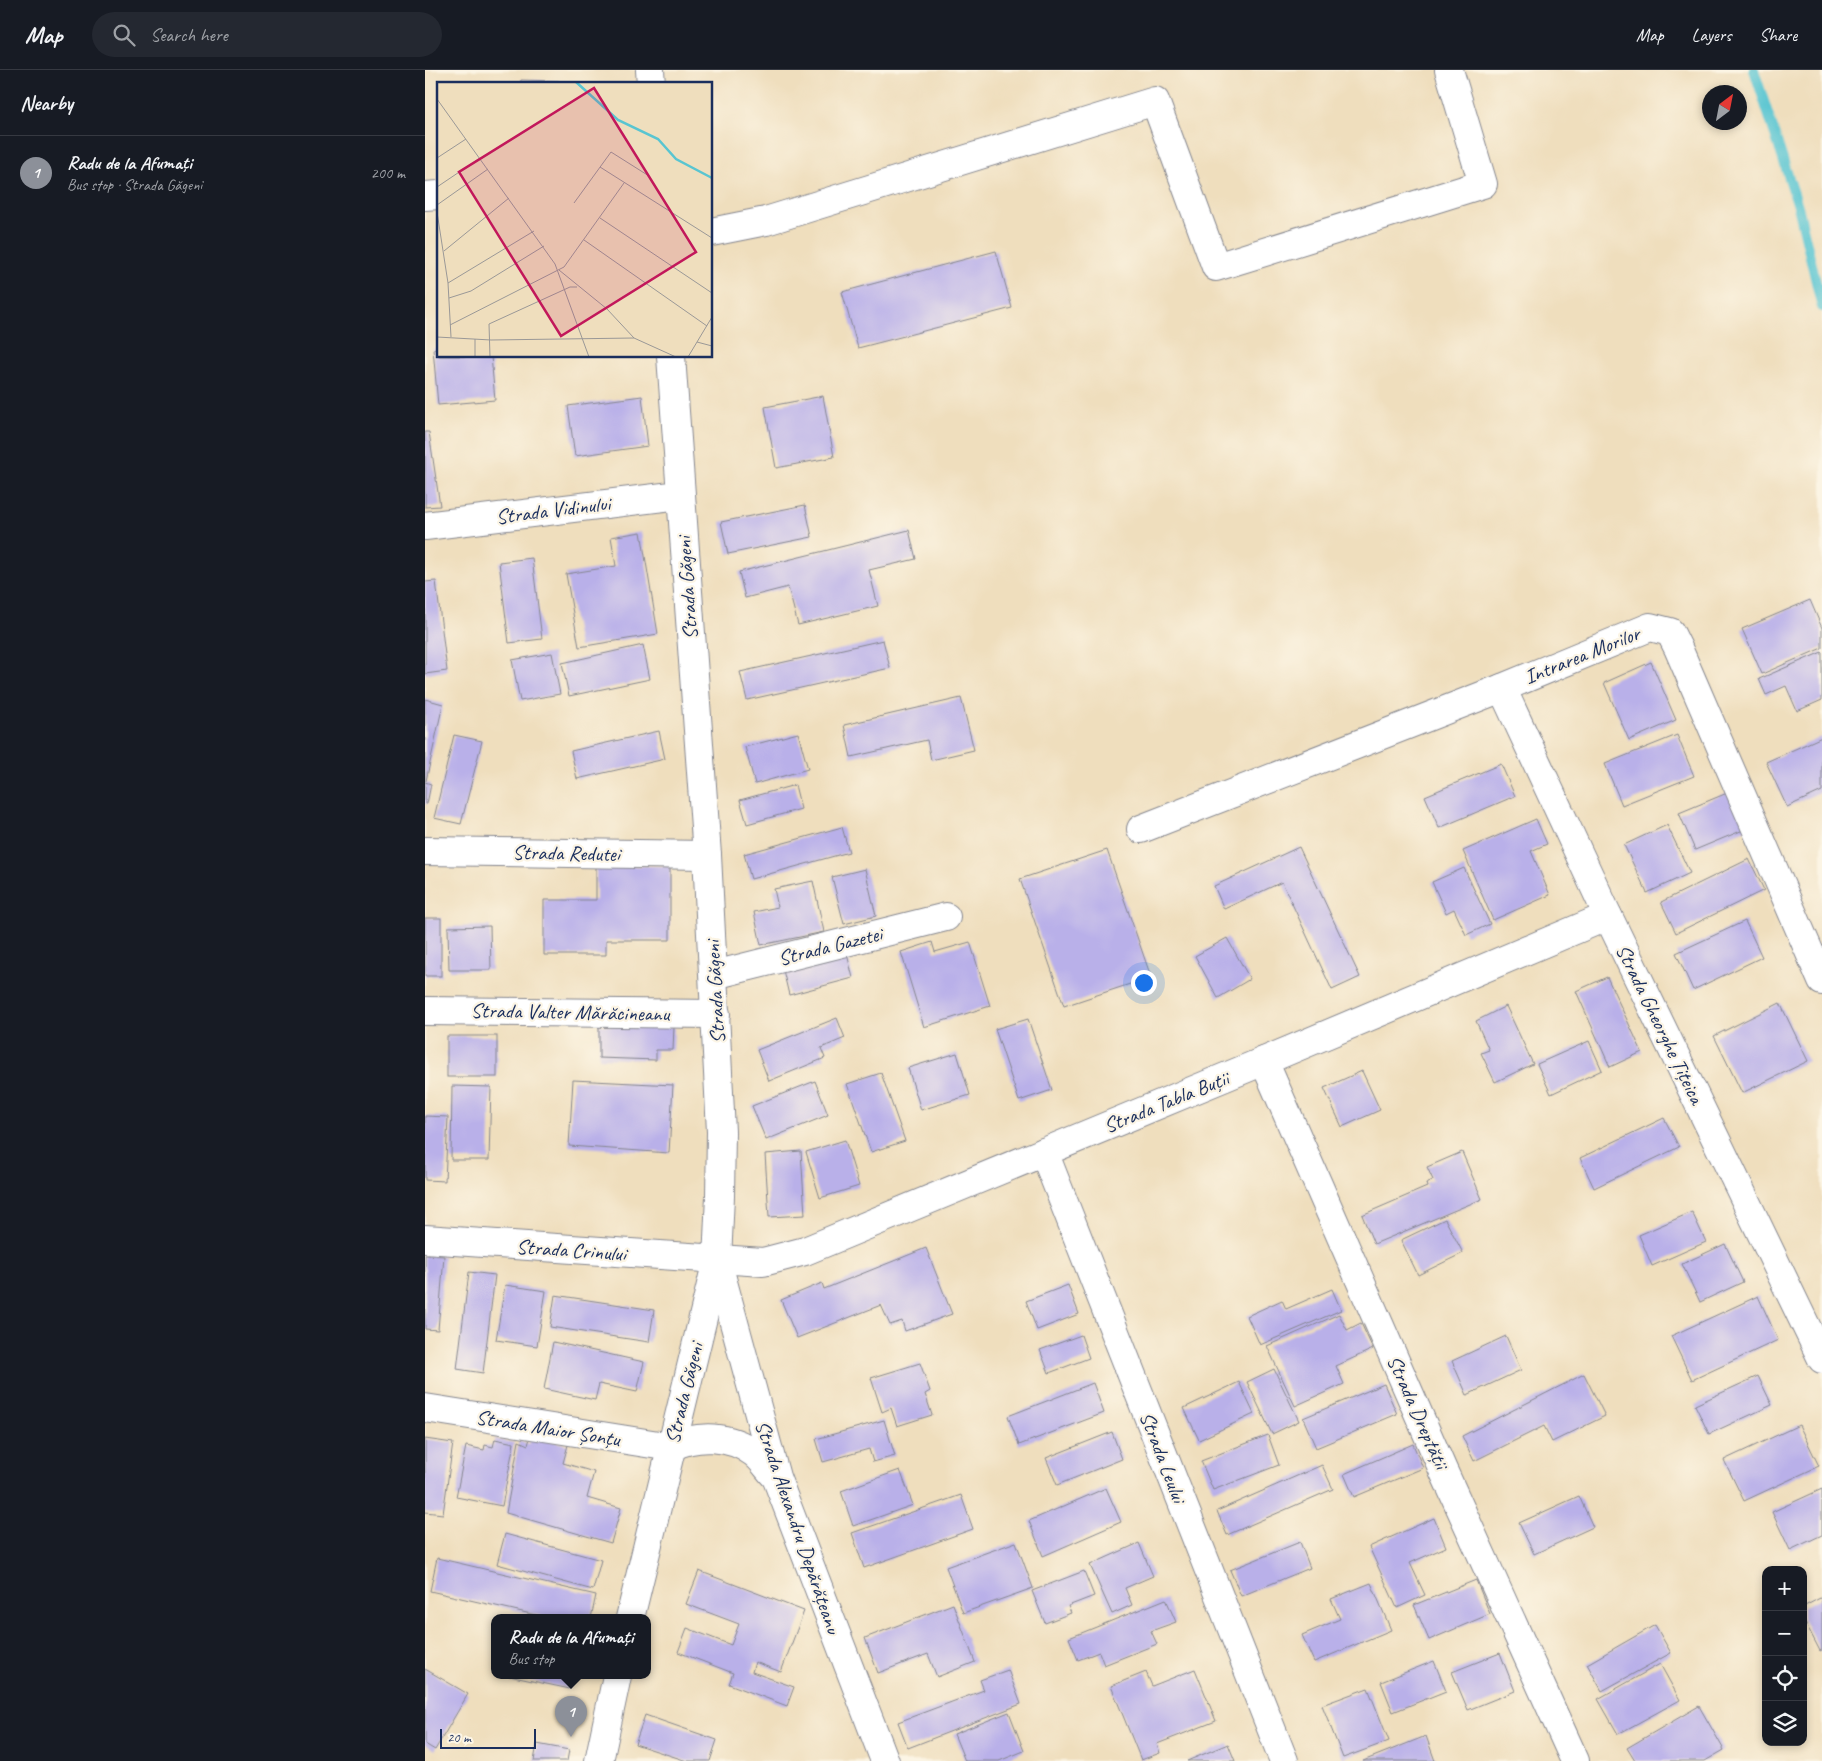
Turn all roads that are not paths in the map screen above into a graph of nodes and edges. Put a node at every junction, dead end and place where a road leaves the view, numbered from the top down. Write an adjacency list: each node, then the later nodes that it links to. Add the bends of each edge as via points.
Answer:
1 (1449, 70): 2 (street, via 1483,184 1216,267 1155,102 766,221)
2 (713, 232)
3 (671, 358): 4 (street, Strada Găgeni)
4 (680, 495): 5 (street, Strada Vidinului); 9 (street, Strada Găgeni)
5 (425, 526)
6 (1502, 688): 7 (street, Intrarea Morilor); 10 (street, Strada Gheorghe Țițeica); 13 (street, Intrarea Morilor, via 1650,627 1670,632)
7 (1141, 829)
8 (425, 851): 9 (street, Strada Redutei)
9 (707, 855): 12 (street, Strada Găgeni)
10 (1608, 916): 16 (street, Strada Tabla Buții); 20 (street, Strada Gheorghe Țițeica)
11 (946, 917): 12 (street, Strada Gazetei)
12 (714, 975): 15 (street, Strada Găgeni)
13 (1822, 981)
14 (425, 1010): 15 (street, Strada Valter Mărăcineanu)
15 (716, 1014): 19 (street, Strada Găgeni, via 721,1132)
16 (1264, 1062): 17 (street, Strada Tabla Buții); 29 (street, Strada Dreptății)
17 (1044, 1152): 19 (street, Strada Tabla Buții, via 805,1251 763,1262); 28 (street, Strada Leului)
18 (425, 1239): 19 (street, Strada Crinului)
19 (717, 1260): 22 (street, Strada Găgeni); 23 (street, Strada Alexandru Depărățeanu)
20 (1822, 1359)
21 (425, 1408): 22 (street, Strada Maior Șonțu)
22 (671, 1447): 23 (street, via 700,1437 736,1443 754,1453); 24 (street, Strada Găgeni)
23 (777, 1478): 27 (street, Strada Alexandru Depărățeanu)
24 (631, 1614)
25 (616, 1679): 26 (street)
26 (599, 1761)
27 (885, 1761)
28 (1284, 1761)
29 (1575, 1761)

